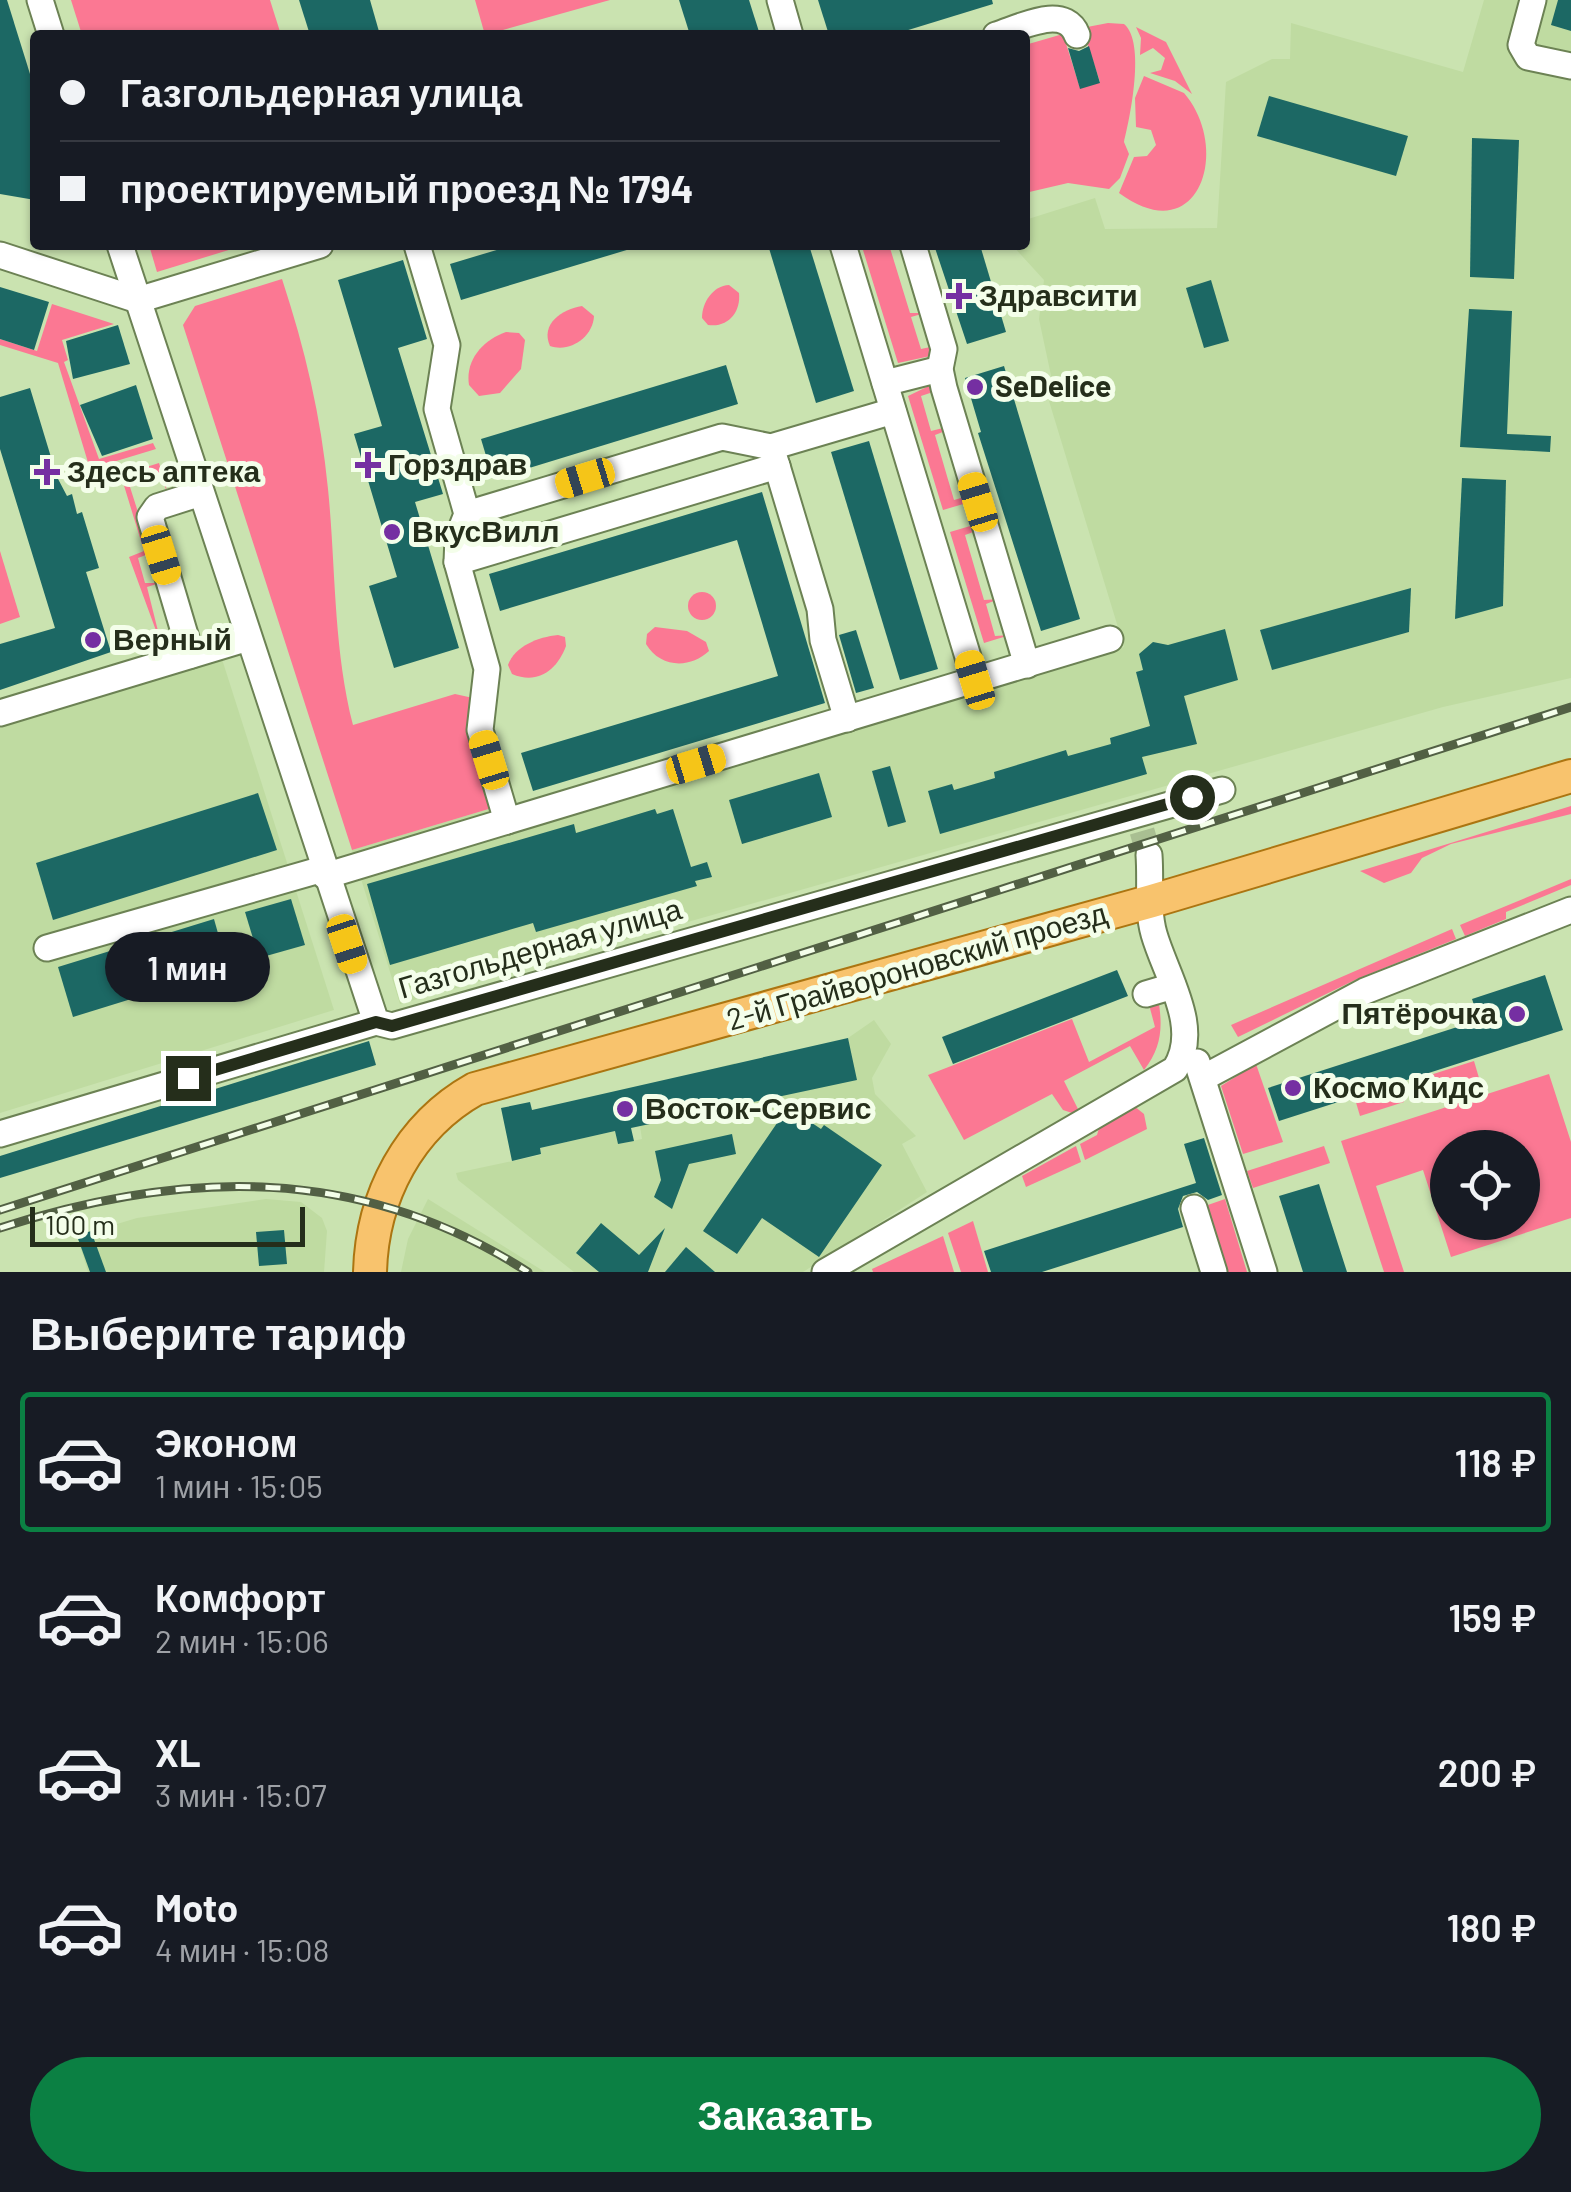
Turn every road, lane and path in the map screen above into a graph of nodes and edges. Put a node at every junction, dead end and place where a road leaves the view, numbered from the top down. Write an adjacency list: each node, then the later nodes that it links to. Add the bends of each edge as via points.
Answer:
1 (40, 0): 4 (street)
2 (780, 0): 5 (street)
3 (1534, 0): 8 (street, via 1521,45 1528,58)
4 (49, 30)
5 (789, 30)
6 (1014, 30): 7 (street, via 1056,18)
7 (1077, 34)
8 (1571, 66)
9 (122, 250): 15 (street, Газгольдерная улица)
10 (303, 250): 15 (street)
11 (419, 250): 21 (street, via 448,346 437,416)
12 (845, 250): 17 (street)
13 (914, 250): 16 (street, via 944,350)
14 (0, 254): 15 (street)
15 (138, 300): 20 (street, Газгольдерная улица)
16 (940, 369): 17 (street); 26 (street)
17 (885, 383): 18 (street)
18 (893, 410): 19 (street); 27 (street)
19 (774, 457): 21 (street, via 722,437); 22 (street); 29 (street)
20 (201, 493): 23 (street, Газгольдерная улица); 25 (street, via 158,507 150,517)
21 (467, 514): 22 (street)
22 (457, 562): 32 (street, via 487,669 480,730)
23 (248, 638): 25 (street); 34 (street, Газгольдерная улица)
24 (1110, 639): 26 (street)
25 (192, 655): 28 (street)
26 (1027, 665): 27 (street)
27 (975, 680): 29 (street)
28 (0, 712)
29 (847, 719): 32 (street)
30 (1571, 776): 35 (main road, 2-й Грайвороновский проезд)
31 (1222, 790): 33 (street, Газгольдерная улица)
32 (508, 821): 34 (street)
33 (1141, 833): 35 (street); 40 (street, Газгольдерная улица, via 392,1026)
34 (324, 873): 37 (street); 40 (street, Газгольдерная улица)
35 (1152, 901): 38 (street, via 1153,930); 46 (main road, 2-й Грайвороновский проезд, via 476,1089 438,1112 414,1138 383,1203)
36 (1571, 910): 42 (street, via 1364,991)
37 (47, 948)
38 (1173, 986): 39 (street); 41 (street)
39 (1146, 994)
40 (376, 1022): 43 (street)
41 (1186, 1029): 42 (street); 45 (street, via 1182,1060 1166,1076)
42 (1202, 1078): 49 (street)
43 (0, 1134)
44 (1194, 1208): 48 (street)
45 (853, 1263): 47 (street)
46 (370, 1272)
47 (825, 1272)
48 (1214, 1272)
49 (1264, 1272)

